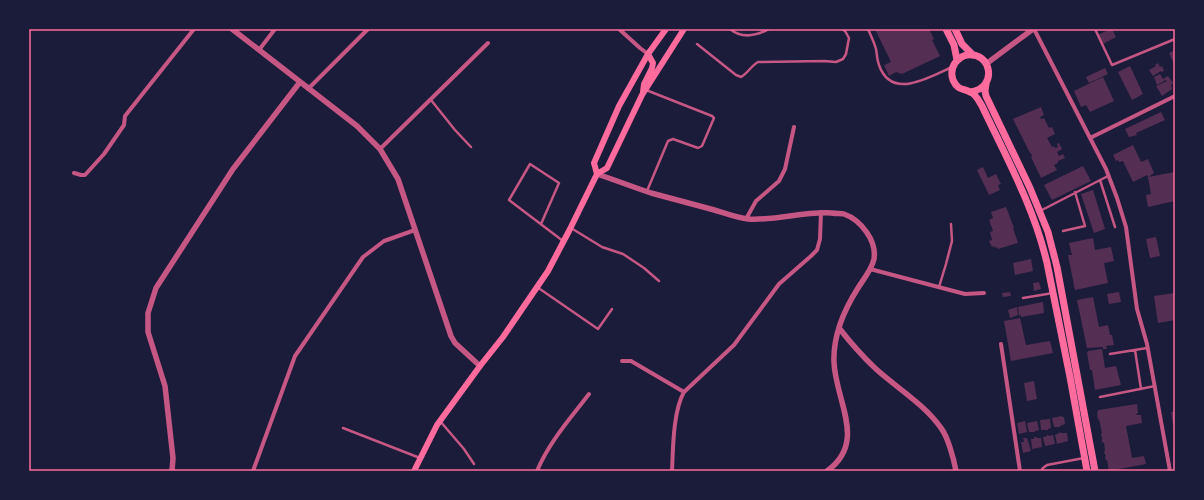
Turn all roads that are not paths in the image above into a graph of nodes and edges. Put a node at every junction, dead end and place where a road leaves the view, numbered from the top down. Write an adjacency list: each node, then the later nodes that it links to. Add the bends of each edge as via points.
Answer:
1 (194, 29): 36 (street, via 125,116 124,125 104,154 85,175)
2 (232, 29): 19 (street)
3 (275, 29): 19 (street)
4 (368, 29): 27 (street)
5 (619, 29): 20 (street)
6 (666, 29): 20 (main road)
7 (684, 29): 29 (main road)
8 (730, 29): 9 (lane, via 742,36)
9 (769, 29)
10 (842, 29): 18 (lane, via 849,38 843,59 836,62 763,61 753,65 742,77)
11 (868, 29): 24 (lane, via 879,65 886,78 894,83 918,83)
12 (946, 29): 22 (main road, via 954,45)
13 (956, 29): 21 (main road, via 962,44)
14 (1034, 29): 23 (street); 33 (street)
15 (1095, 29): 16 (lane, via 1112,65)
16 (1175, 39)
17 (488, 42): 31 (street)
18 (696, 44)
19 (259, 50): 25 (street)
20 (648, 54): 29 (main road, via 653,63 644,84); 37 (main road, via 619,106 594,163)
21 (973, 55): 22 (main road); 23 (main road)
22 (957, 60): 24 (main road)
23 (986, 64): 26 (main road, via 989,71)
24 (952, 67): 28 (main road, via 954,83)
25 (300, 82): 27 (street); 77 (street, via 234,169 156,288 148,313 148,332 165,386 173,458)
26 (986, 84): 28 (main road); 42 (main road, via 986,96)
27 (308, 89): 35 (street, via 357,126)
28 (970, 92): 57 (main road, via 982,106 1032,212 1043,244)
29 (644, 93): 37 (main road, via 607,168); 40 (lane, via 714,118 700,148 673,139 668,141)
30 (1175, 96): 33 (street)
31 (431, 100): 34 (lane); 35 (street)
32 (794, 127): 44 (street, via 785,169 779,181 756,201)
33 (1090, 138): 38 (street)
34 (471, 147)
35 (380, 149): 49 (street, via 398,180)
36 (74, 173)
37 (597, 174): 40 (street); 48 (main road)
38 (1108, 175): 39 (lane); 62 (street, via 1126,227 1138,309)
39 (1100, 180): 41 (lane); 47 (lane)
40 (647, 191): 44 (street)
41 (1075, 192): 42 (lane); 50 (lane, via 1086,226)
42 (1040, 211): 87 (main road, via 1057,267)
43 (821, 212): 44 (street); 52 (street, via 843,214 855,220 864,230 874,249 874,260); 69 (street, via 817,250 779,284 734,345)
44 (746, 219)
45 (541, 224): 45 (lane, via 509,200 530,164 560,184); 51 (lane)
46 (951, 224): 55 (lane, via 952,241)
47 (1115, 227)
48 (571, 228): 51 (main road); 53 (lane, via 602,247 623,254)
49 (416, 230): 66 (street, via 451,336); 78 (street, via 384,240 363,257 295,356)
50 (1063, 231)
51 (564, 241): 54 (main road)
52 (870, 269): 55 (street); 60 (street, via 852,296)
53 (658, 281)
54 (537, 287): 59 (lane, via 598,328); 66 (main road)
55 (939, 287): 56 (street, via 965,294)
56 (984, 293)
57 (1053, 293): 58 (lane); 75 (main road)
58 (1023, 298)
59 (612, 309)
60 (839, 328): 82 (street, via 834,345 835,377 848,429 848,441 834,466); 83 (street, via 875,368 926,411 942,429)
61 (1001, 344): 84 (street)
62 (1147, 348): 63 (lane); 67 (street)
63 (1135, 350): 64 (lane); 68 (lane)
64 (1110, 354)
65 (622, 361): 69 (street, via 631,361)
66 (480, 366): 72 (main road)
67 (1155, 386): 68 (lane); 88 (street)
68 (1141, 389): 71 (lane)
69 (684, 392): 81 (street, via 680,400 674,438)
70 (589, 394): 80 (street, via 551,444)
71 (1100, 397)
72 (440, 421): 74 (main road); 76 (lane)
73 (343, 428): 74 (lane)
74 (420, 458): 79 (main road)
75 (1084, 458): 85 (lane, via 1047,465); 86 (main road)
76 (474, 464)
77 (172, 471)
78 (253, 471)
79 (414, 471)
80 (537, 471)
81 (672, 471)
82 (827, 471)
83 (956, 471)
84 (1020, 471)
85 (1041, 471)
86 (1086, 471)
87 (1095, 471)
88 (1170, 471)

